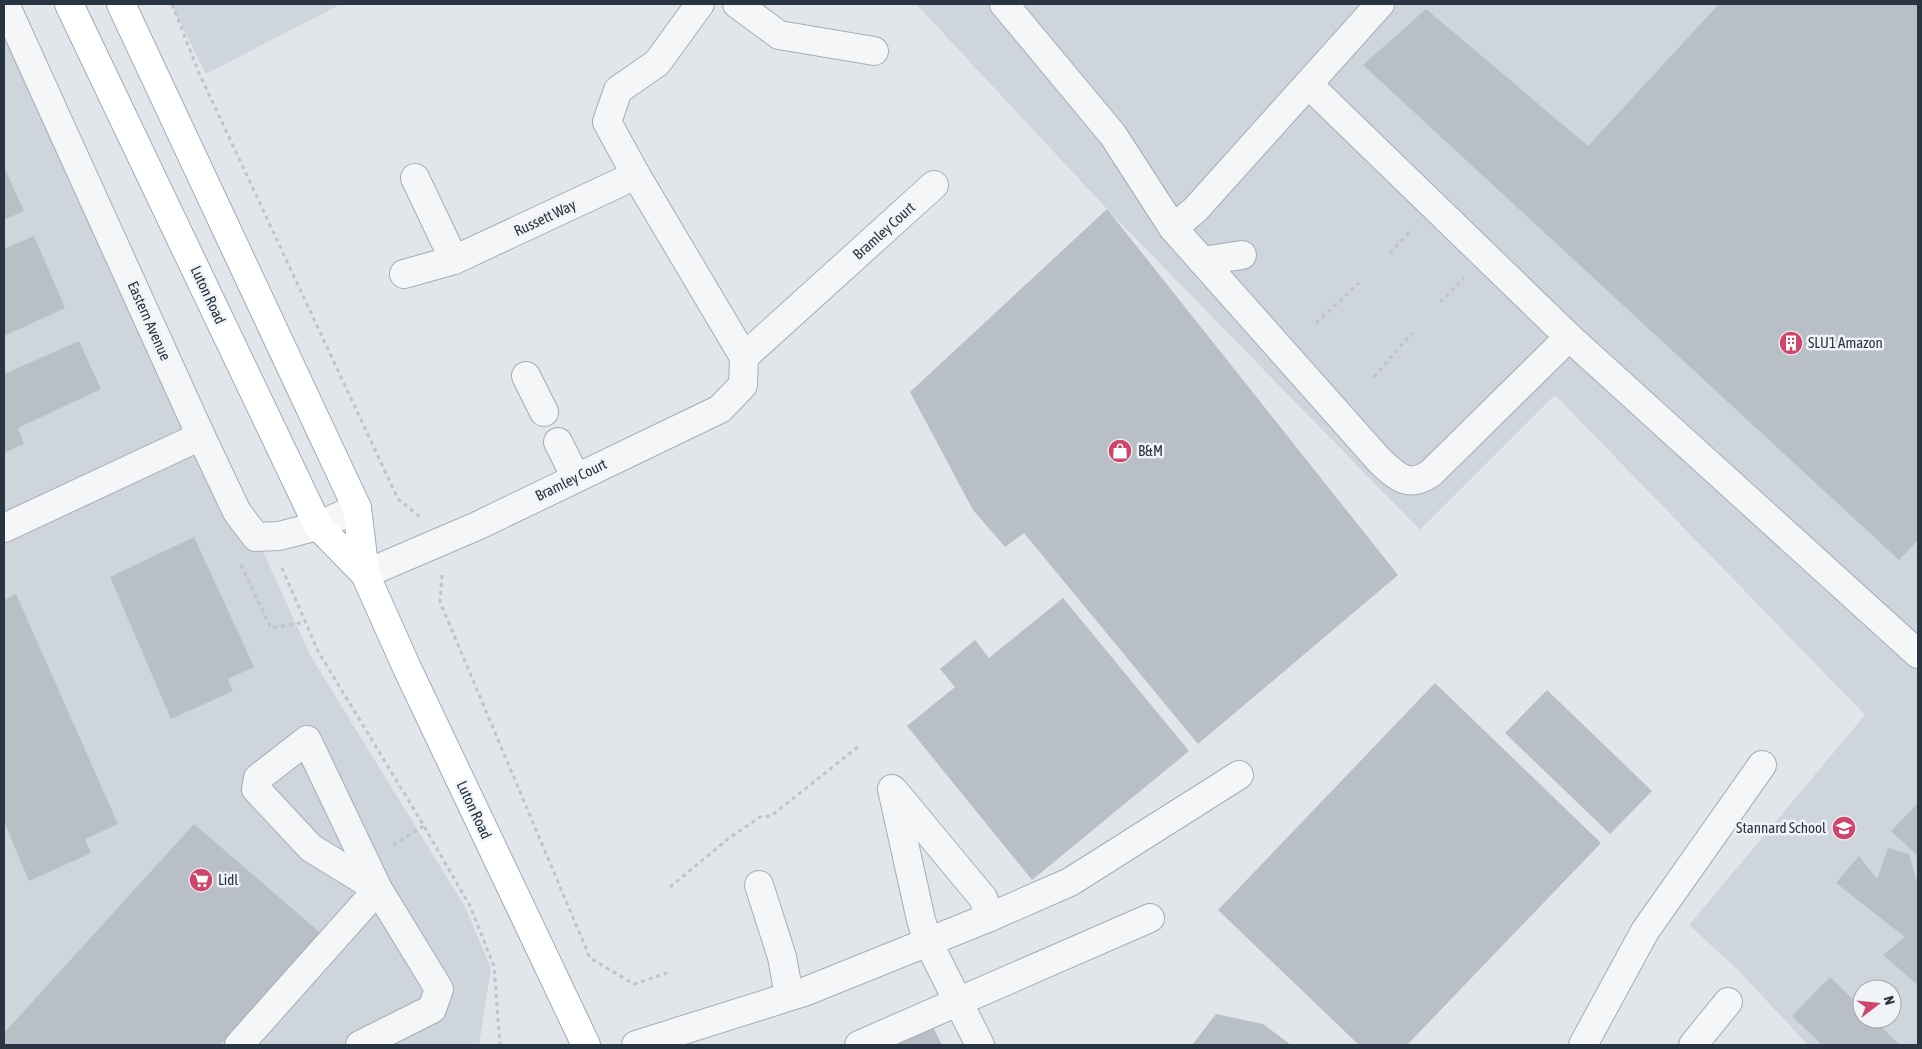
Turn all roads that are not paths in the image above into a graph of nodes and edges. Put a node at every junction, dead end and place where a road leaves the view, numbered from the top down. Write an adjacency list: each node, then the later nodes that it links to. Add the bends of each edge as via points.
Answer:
1 (5, 4): 22 (street, Eastern Avenue)
2 (69, 4): 26 (main road, Luton Road)
3 (121, 4): 25 (main road, Luton Road)
4 (700, 4): 10 (street, via 657,63 618,90 608,122)
5 (737, 4): 8 (street, via 779,35)
6 (1004, 4): 13 (street, via 1113,135)
7 (1380, 4): 9 (street)
8 (874, 51)
9 (1310, 84): 13 (street, via 1195,210); 18 (street)
10 (636, 175): 15 (street, Russett Way); 19 (street)
11 (415, 178): 15 (street)
12 (934, 185): 19 (street, Bramley Court)
13 (1173, 228): 16 (street)
14 (1242, 254): 16 (street)
15 (454, 260): 17 (street, Russett Way)
16 (1202, 261): 18 (street, via 1379,460 1400,478 1410,481 1432,473)
17 (404, 274)
18 (1569, 337): 29 (street)
19 (744, 357): 24 (street, Bramley Court, via 743,385 720,409)
20 (526, 376): 21 (street)
21 (544, 412)
22 (201, 436): 26 (street, Eastern Avenue, via 237,512 256,537 279,536); 27 (street)
23 (558, 442): 24 (street)
24 (576, 478): 28 (street, Bramley Court, via 477,526)
25 (357, 508): 26 (street, Eastern Avenue); 28 (main road, Luton Road)
26 (318, 526): 28 (main road, Luton Road)
27 (4, 528)
28 (365, 574): 42 (main road, Luton Road)
29 (1918, 654)
30 (1762, 765): 46 (street, via 1645,931)
31 (1239, 775): 34 (street, via 1070,882)
32 (759, 885): 37 (street, via 782,957)
33 (378, 889): 33 (street, via 311,848 256,789 258,778 308,740); 40 (street); 41 (street, via 439,990 432,1009)
34 (990, 917): 36 (street); 36 (street, via 983,898 892,789 920,920)
35 (1150, 918): 38 (street)
36 (928, 942): 37 (street, via 804,992); 38 (street)
37 (789, 995): 43 (street)
38 (958, 1001): 44 (street); 45 (street)
39 (1728, 1002): 47 (street)
40 (239, 1045)
41 (360, 1045)
42 (586, 1045)
43 (636, 1045)
44 (859, 1045)
45 (980, 1045)
46 (1583, 1045)
47 (1692, 1045)

